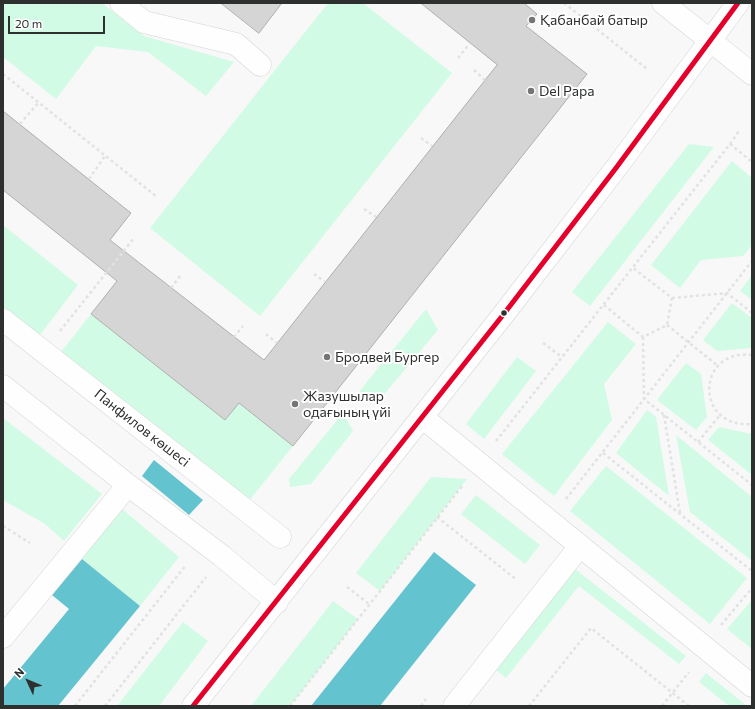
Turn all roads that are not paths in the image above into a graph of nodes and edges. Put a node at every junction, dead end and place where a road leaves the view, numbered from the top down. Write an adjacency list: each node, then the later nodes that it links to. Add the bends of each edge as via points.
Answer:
1 (121, 3): 5 (street, via 144,22 236,44)
2 (663, 3): 4 (street)
3 (738, 3): 4 (street)
4 (710, 40): 6 (street); 9 (street, via 611,174)
5 (260, 64)
6 (752, 74)
7 (3, 320): 11 (street, Панфилов көшесі)
8 (3, 386): 10 (street)
9 (422, 417): 12 (street); 13 (street)
10 (128, 485): 13 (street, via 222,556); 14 (street)
11 (280, 537)
12 (580, 546): 15 (street); 17 (street)
13 (277, 602): 16 (street)
14 (3, 637)
15 (752, 686)
16 (193, 706)
17 (454, 706)

